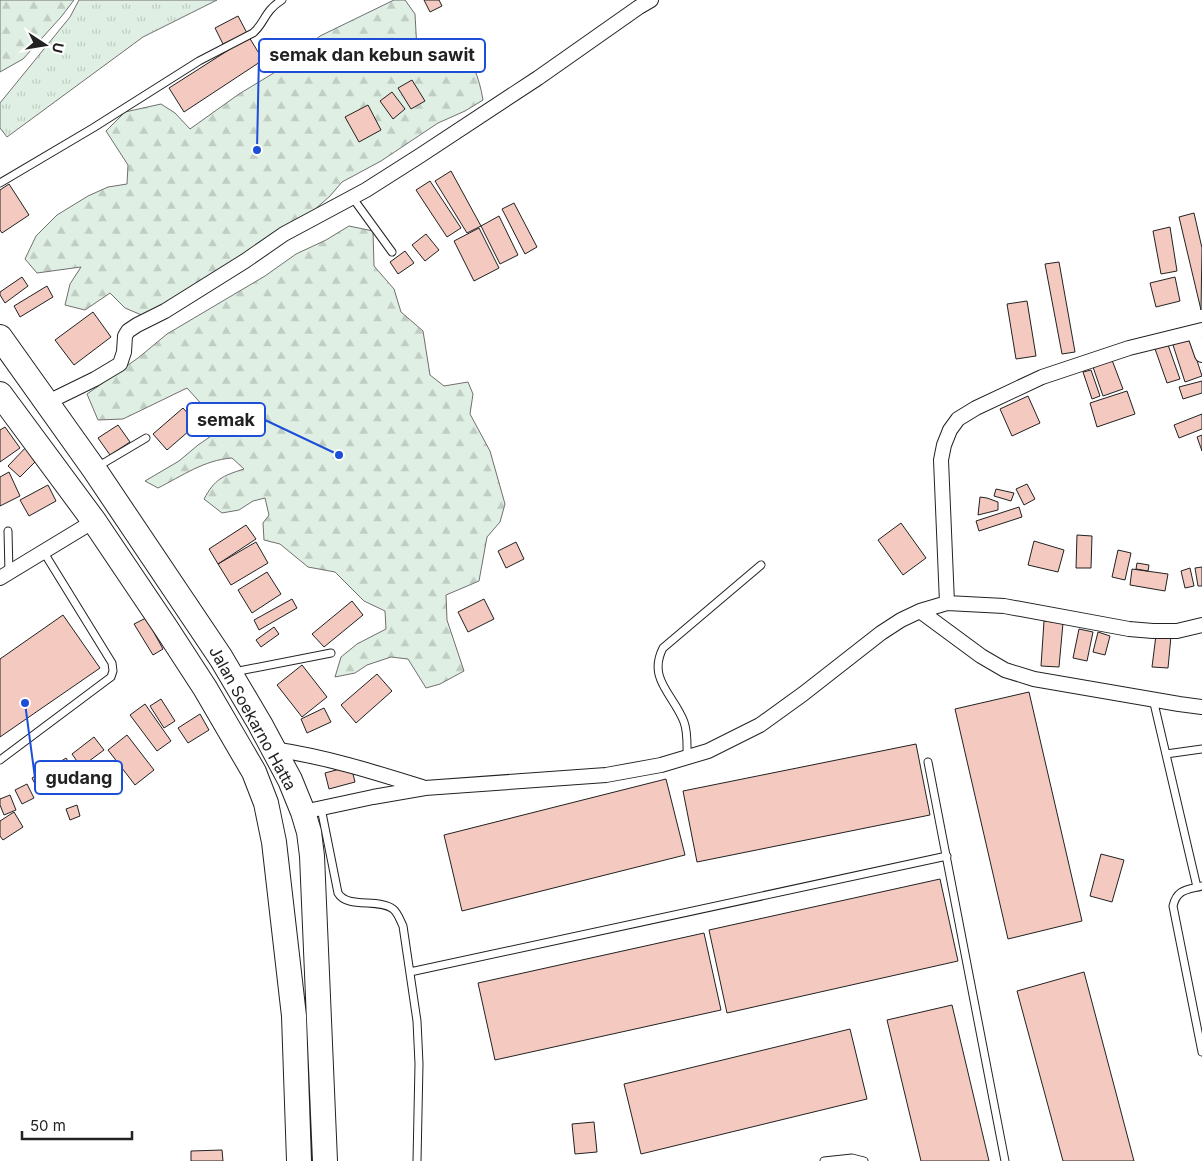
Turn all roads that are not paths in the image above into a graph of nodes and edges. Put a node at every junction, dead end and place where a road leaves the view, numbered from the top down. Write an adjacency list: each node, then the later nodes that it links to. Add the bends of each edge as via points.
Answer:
1 (282, 0): 3 (lane, via 266,12 253,33 199,61)
2 (651, 0): 4 (street, via 497,106)
3 (0, 183)
4 (352, 197): 5 (lane); 10 (street, via 284,234 177,304 128,331 120,364)
5 (392, 252)
6 (1198, 331): 8 (street); 18 (street, via 1129,348 1042,377 958,419 944,444 941,460)
7 (0, 337): 10 (highway, Jalan Soekarno Hatta)
8 (1202, 354)
9 (2, 399): 13 (highway, Jalan Soekarno Hatta)
10 (46, 403): 12 (highway, Jalan Soekarno Hatta)
11 (146, 438): 12 (lane)
12 (94, 469): 22 (highway, Jalan Soekarno Hatta)
13 (94, 521): 15 (street); 37 (highway, Jalan Soekarno Hatta, via 205,688 254,772 266,802 274,842 294,1016)
14 (8, 531): 17 (lane)
15 (43, 551): 17 (street); 29 (lane, via 112,663 112,677)
16 (761, 565): 28 (lane, via 664,648 659,656 658,675 687,729)
17 (4, 575)
18 (947, 603): 19 (street); 20 (street, via 1004,606 1152,631 1177,631)
19 (920, 611): 23 (street, via 1005,670 1034,679); 28 (street, via 881,633 760,724 708,751)
20 (1202, 625)
21 (331, 653): 22 (lane)
22 (230, 673): 25 (highway, Jalan Soekarno Hatta)
23 (1153, 700): 24 (street); 27 (lane)
24 (1202, 707)
25 (273, 749): 31 (street, via 344,762); 32 (highway, Jalan Soekarno Hatta)
26 (1202, 749): 27 (lane)
27 (1166, 754): 34 (lane)
28 (687, 758): 31 (street, via 606,774)
29 (0, 760)
30 (928, 762): 33 (lane)
31 (425, 788): 32 (street)
32 (312, 810): 35 (lane, via 338,893 350,901 392,908 403,926); 38 (highway, Jalan Soekarno Hatta, via 309,832)
33 (947, 856): 35 (lane); 42 (lane)
34 (1200, 887): 36 (lane, via 1178,894 1173,906)
35 (410, 972): 39 (lane, via 419,1064)
36 (1202, 1052)
37 (299, 1161)
38 (325, 1161)
39 (417, 1161)
40 (824, 1161): 41 (lane, via 852,1158)
41 (864, 1161)
42 (1005, 1161)

